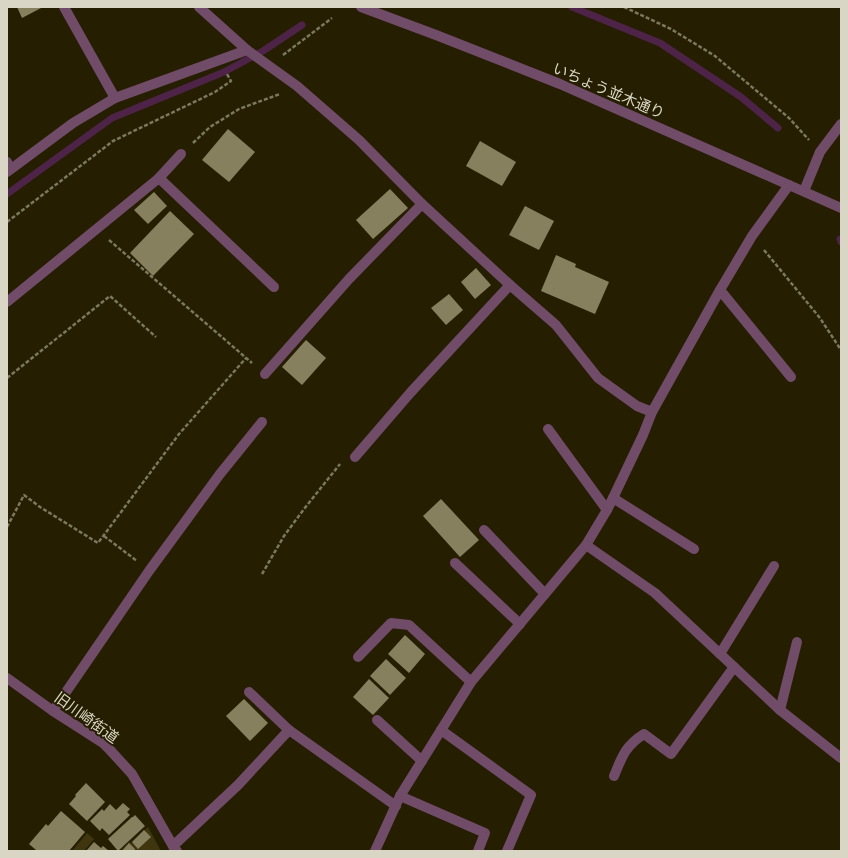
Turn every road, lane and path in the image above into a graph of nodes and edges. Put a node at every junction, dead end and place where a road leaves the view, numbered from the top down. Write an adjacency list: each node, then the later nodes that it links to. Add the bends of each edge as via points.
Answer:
1 (64, 7): 10 (street)
2 (199, 7): 6 (street)
3 (361, 7): 16 (street, いちょう並木通り, via 560,84)
4 (624, 7): 12 (path, via 671,29 715,56 789,118)
5 (332, 18): 7 (path)
6 (247, 50): 7 (street); 10 (street)
7 (265, 63): 9 (street)
8 (231, 81): 20 (path, via 215,92 113,142)
9 (297, 86): 13 (path, via 285,93 239,109 210,127); 18 (street, via 359,140)
10 (115, 98): 14 (street, via 73,123)
11 (841, 124): 12 (street)
12 (820, 152): 17 (street)
13 (181, 154): 15 (street)
14 (8, 168)
15 (159, 178): 21 (street); 24 (street)
16 (789, 185): 17 (street, いちょう並木通り); 22 (street)
17 (804, 191): 19 (street, いちょう並木通り)
18 (422, 204): 23 (street); 30 (street, via 349,279)
19 (841, 208)
20 (7, 222)
21 (97, 229): 26 (street); 29 (path)
22 (752, 236): 25 (street); 28 (path, via 820,318)
23 (510, 284): 33 (street, via 556,325 598,378 637,406); 36 (street)
24 (274, 287)
25 (720, 290): 31 (street); 33 (street)
26 (7, 302)
27 (156, 337): 32 (path, via 110,296)
28 (841, 350)
29 (246, 358): 30 (path); 41 (path, via 179,434)
30 (265, 374)
31 (791, 377)
32 (7, 378)
33 (652, 412): 37 (street)
34 (262, 422): 46 (street, via 220,474)
35 (548, 429): 38 (street)
36 (354, 457): 47 (path, via 344,459 308,504 284,536)
37 (613, 498): 38 (street); 43 (street)
38 (607, 510): 42 (street)
39 (7, 527): 41 (path, via 24,495 98,543)
40 (484, 530): 48 (street)
41 (104, 536): 46 (path)
42 (586, 545): 48 (street); 51 (street, via 655,593)
43 (694, 549)
44 (455, 564): 49 (street)
45 (774, 566): 51 (street)
46 (149, 571): 58 (street)
47 (262, 574)
48 (545, 594): 49 (street)
49 (520, 624): 55 (street)
50 (797, 642): 57 (street)
51 (720, 654): 53 (street)
52 (358, 657): 55 (street, via 391,623 409,625)
53 (734, 667): 57 (street); 64 (street, via 671,754 644,734 634,741 623,755)
54 (7, 678): 58 (street, 旧川崎街道)
55 (471, 682): 61 (street)
56 (249, 692): 60 (street)
57 (780, 710): 62 (street)
58 (53, 711): 66 (street, 旧川崎街道, via 103,743 132,774)
59 (377, 720): 63 (street)
60 (289, 730): 65 (street); 66 (street)
61 (441, 730): 63 (street); 69 (street, via 531,795)
62 (841, 758)
63 (422, 761): 65 (street)
64 (614, 776)
65 (398, 801): 67 (street); 68 (street, via 485,833)
66 (175, 848)
67 (375, 851)
68 (478, 851)
69 (507, 851)

